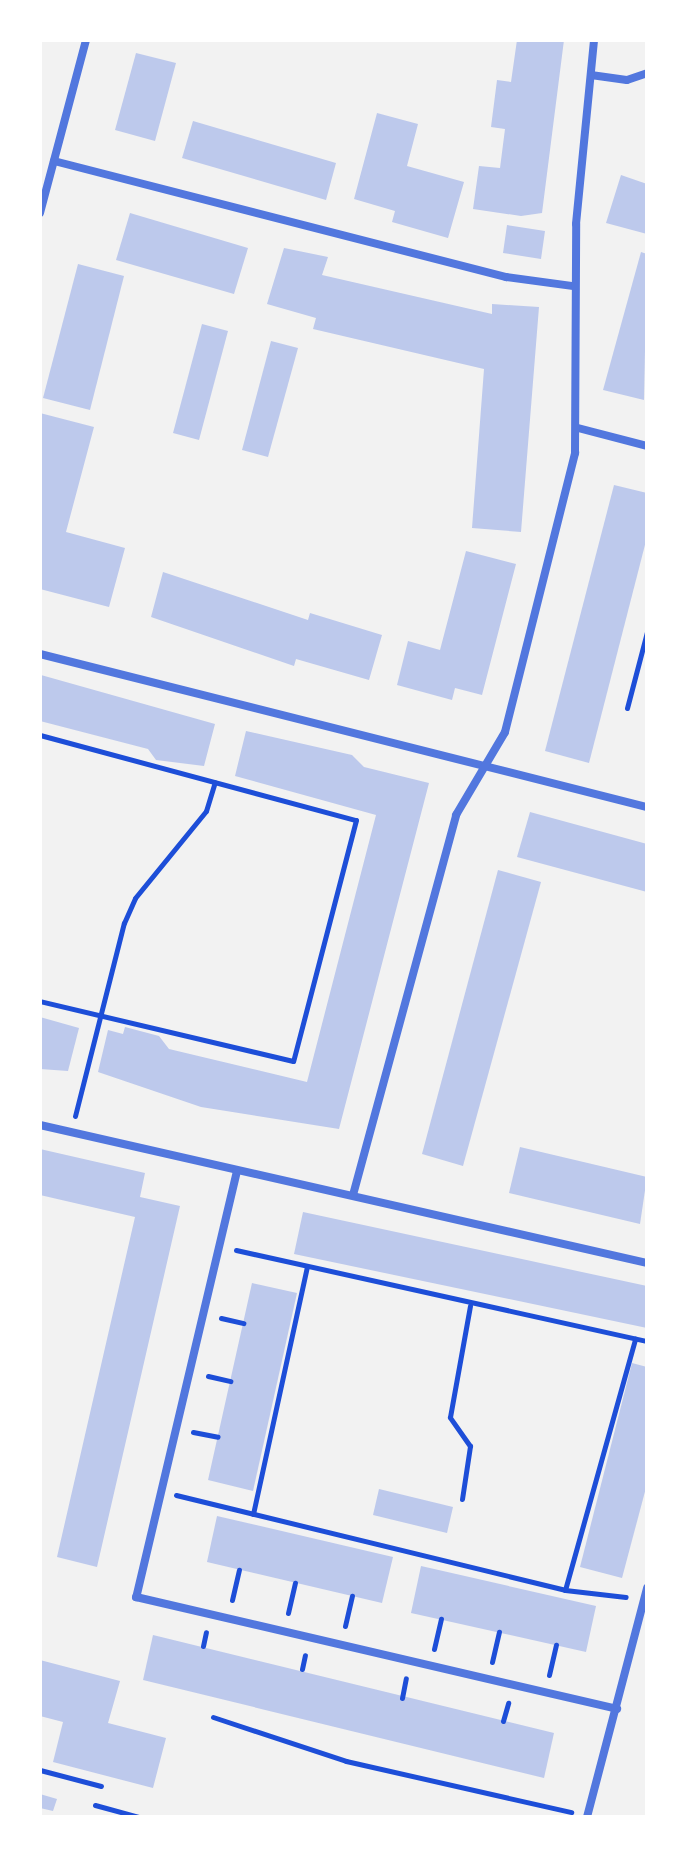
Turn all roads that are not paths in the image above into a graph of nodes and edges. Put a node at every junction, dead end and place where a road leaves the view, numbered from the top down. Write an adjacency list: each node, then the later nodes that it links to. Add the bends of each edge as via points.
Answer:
1 (86, 40): 5 (street)
2 (594, 40): 4 (street)
3 (647, 73): 4 (street, via 627,80)
4 (591, 75): 7 (street)
5 (54, 161): 6 (street); 7 (street, via 506,277)
6 (40, 213)
7 (573, 286): 8 (street)
8 (578, 428): 9 (street); 11 (street, via 505,732)
9 (647, 446)
10 (40, 654): 11 (street)
11 (482, 766): 12 (street); 15 (street, via 449,839)
12 (647, 807)
13 (40, 1125): 14 (street)
14 (237, 1171): 15 (street); 18 (street, via 136,1597)
15 (353, 1195): 16 (street)
16 (647, 1263)
17 (647, 1588): 18 (street)
18 (617, 1709): 19 (street)
19 (587, 1816)

